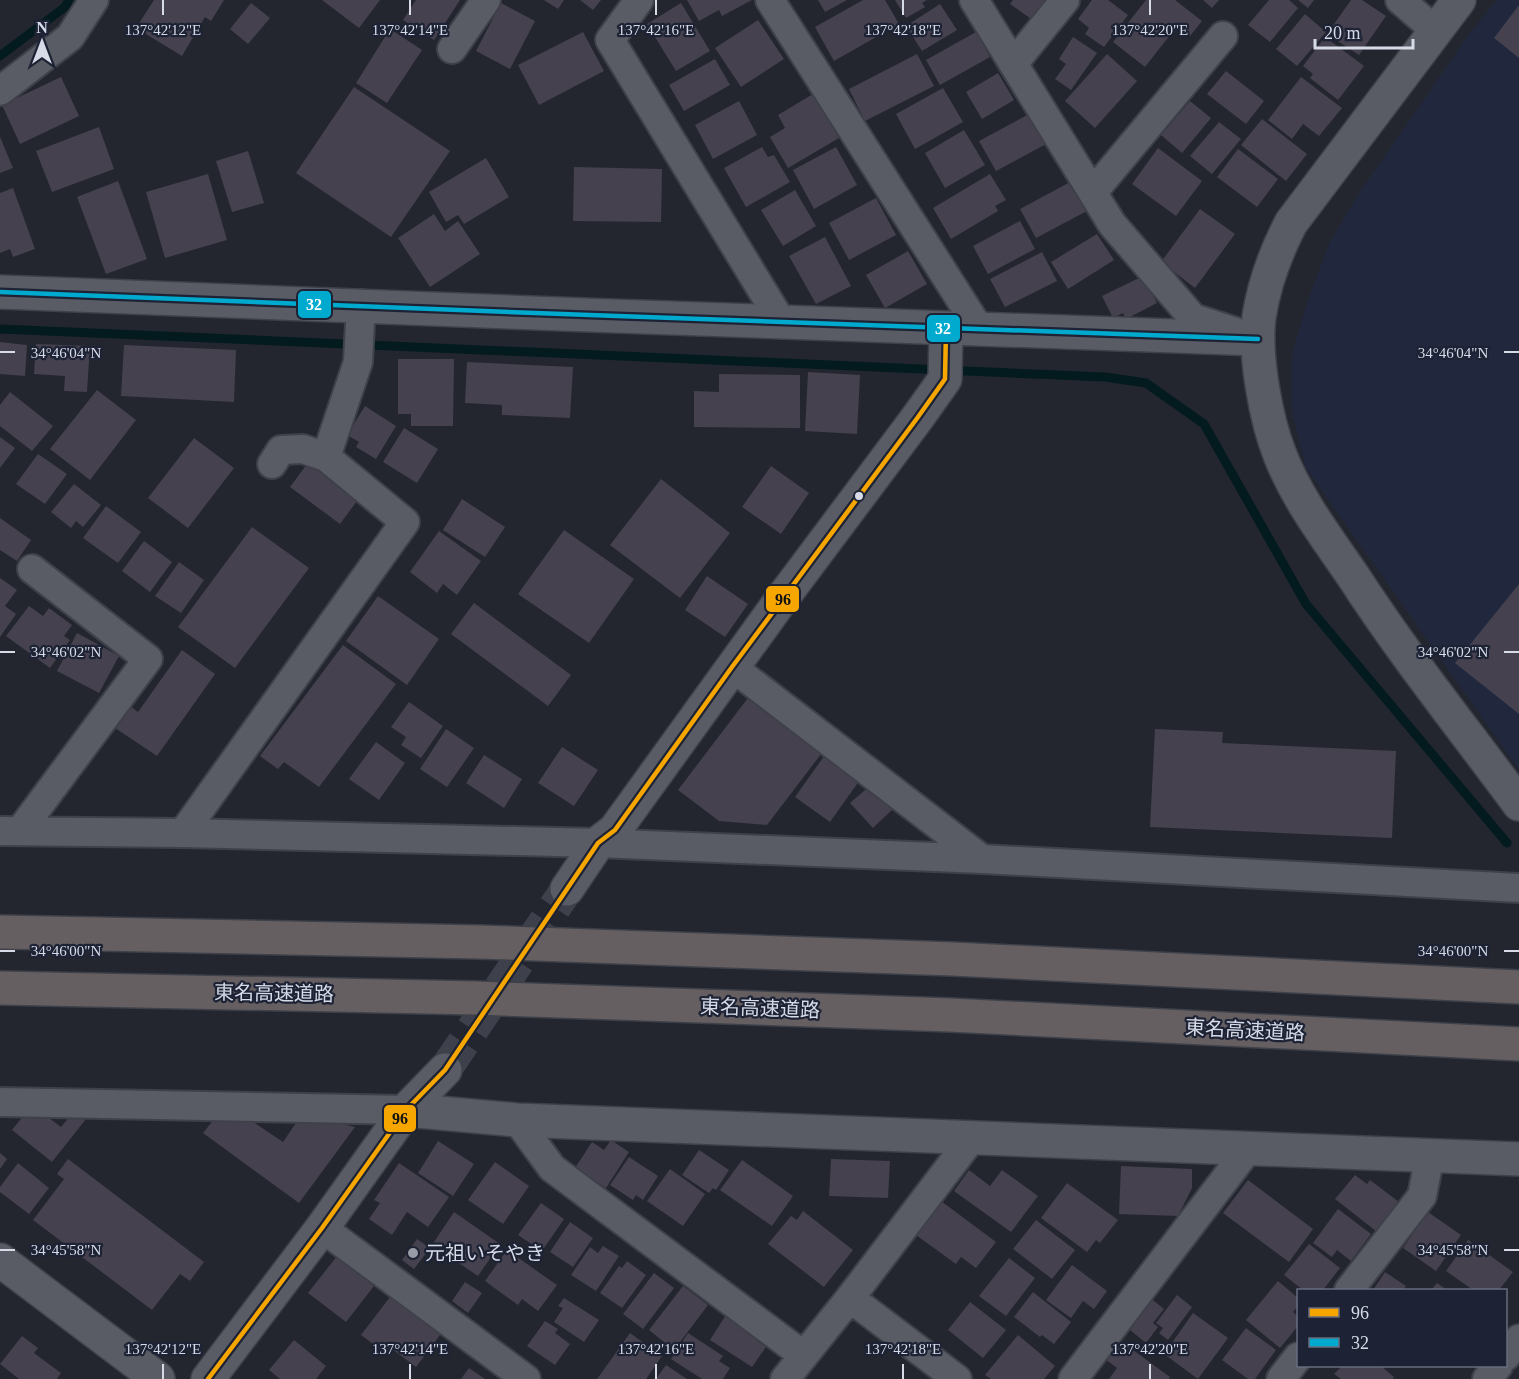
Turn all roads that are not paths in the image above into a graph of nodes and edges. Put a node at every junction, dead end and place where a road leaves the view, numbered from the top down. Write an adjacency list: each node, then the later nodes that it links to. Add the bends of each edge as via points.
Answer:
1 (94, 0): 13 (street, via 70,37)
2 (486, 0): 11 (street)
3 (639, 0): 17 (street, via 610,40)
4 (770, 0): 18 (street)
5 (1065, 0): 12 (street)
6 (1400, 0): 9 (street)
7 (1459, 0): 9 (street)
8 (980, 3): 12 (street)
9 (1436, 31): 20 (street, via 1291,222 1263,297)
10 (1223, 36): 14 (street)
11 (452, 49)
12 (1014, 63): 14 (street)
13 (0, 91)
14 (1093, 192): 20 (street, via 1112,224 1193,318)
15 (0, 292): 16 (street)
16 (360, 313): 17 (street); 21 (street, via 358,362)
17 (783, 323): 19 (street)
18 (980, 330): 19 (street); 20 (street)
19 (947, 337): 24 (street, via 945,379)
20 (1258, 339): 25 (street, via 1266,406 1280,456 1292,480 1392,634)
21 (327, 457): 22 (street, via 303,449 281,450); 27 (street, via 405,522)
22 (272, 464)
23 (32, 569): 26 (street, via 148,659)
24 (732, 667): 28 (street, via 615,830); 29 (street)
25 (1519, 804)
26 (10, 831): 27 (street)
27 (183, 833): 28 (street)
28 (598, 843): 29 (street); 31 (street)
29 (982, 859): 30 (street)
30 (1519, 888)
31 (567, 889)
32 (0, 932): 33 (highway, via 515,943 965,959)
33 (1519, 987)
34 (0, 988): 35 (highway, 東名高速道路, via 475,998 974,1016)
35 (1519, 1044)
36 (445, 1070): 38 (street)
37 (0, 1102): 38 (street)
38 (406, 1110): 39 (street); 44 (street)
39 (517, 1120): 40 (street); 49 (street, via 552,1168)
40 (971, 1139): 41 (street); 47 (street)
41 (1248, 1149): 42 (street); 58 (street)
42 (1430, 1155): 43 (street); 46 (street, via 1422,1196)
43 (1519, 1159)
44 (322, 1228): 54 (street); 55 (street)
45 (4, 1271): 53 (street)
46 (1350, 1289)
47 (850, 1298): 49 (street); 57 (street)
48 (1519, 1339): 50 (street)
49 (803, 1355): 56 (street)
50 (1507, 1355)
51 (1297, 1359): 59 (street)
52 (1496, 1367): 60 (street)
53 (158, 1379)
54 (208, 1379)
55 (526, 1379)
56 (784, 1379)
57 (957, 1379)
58 (1073, 1379)
59 (1281, 1379)
60 (1487, 1379)

